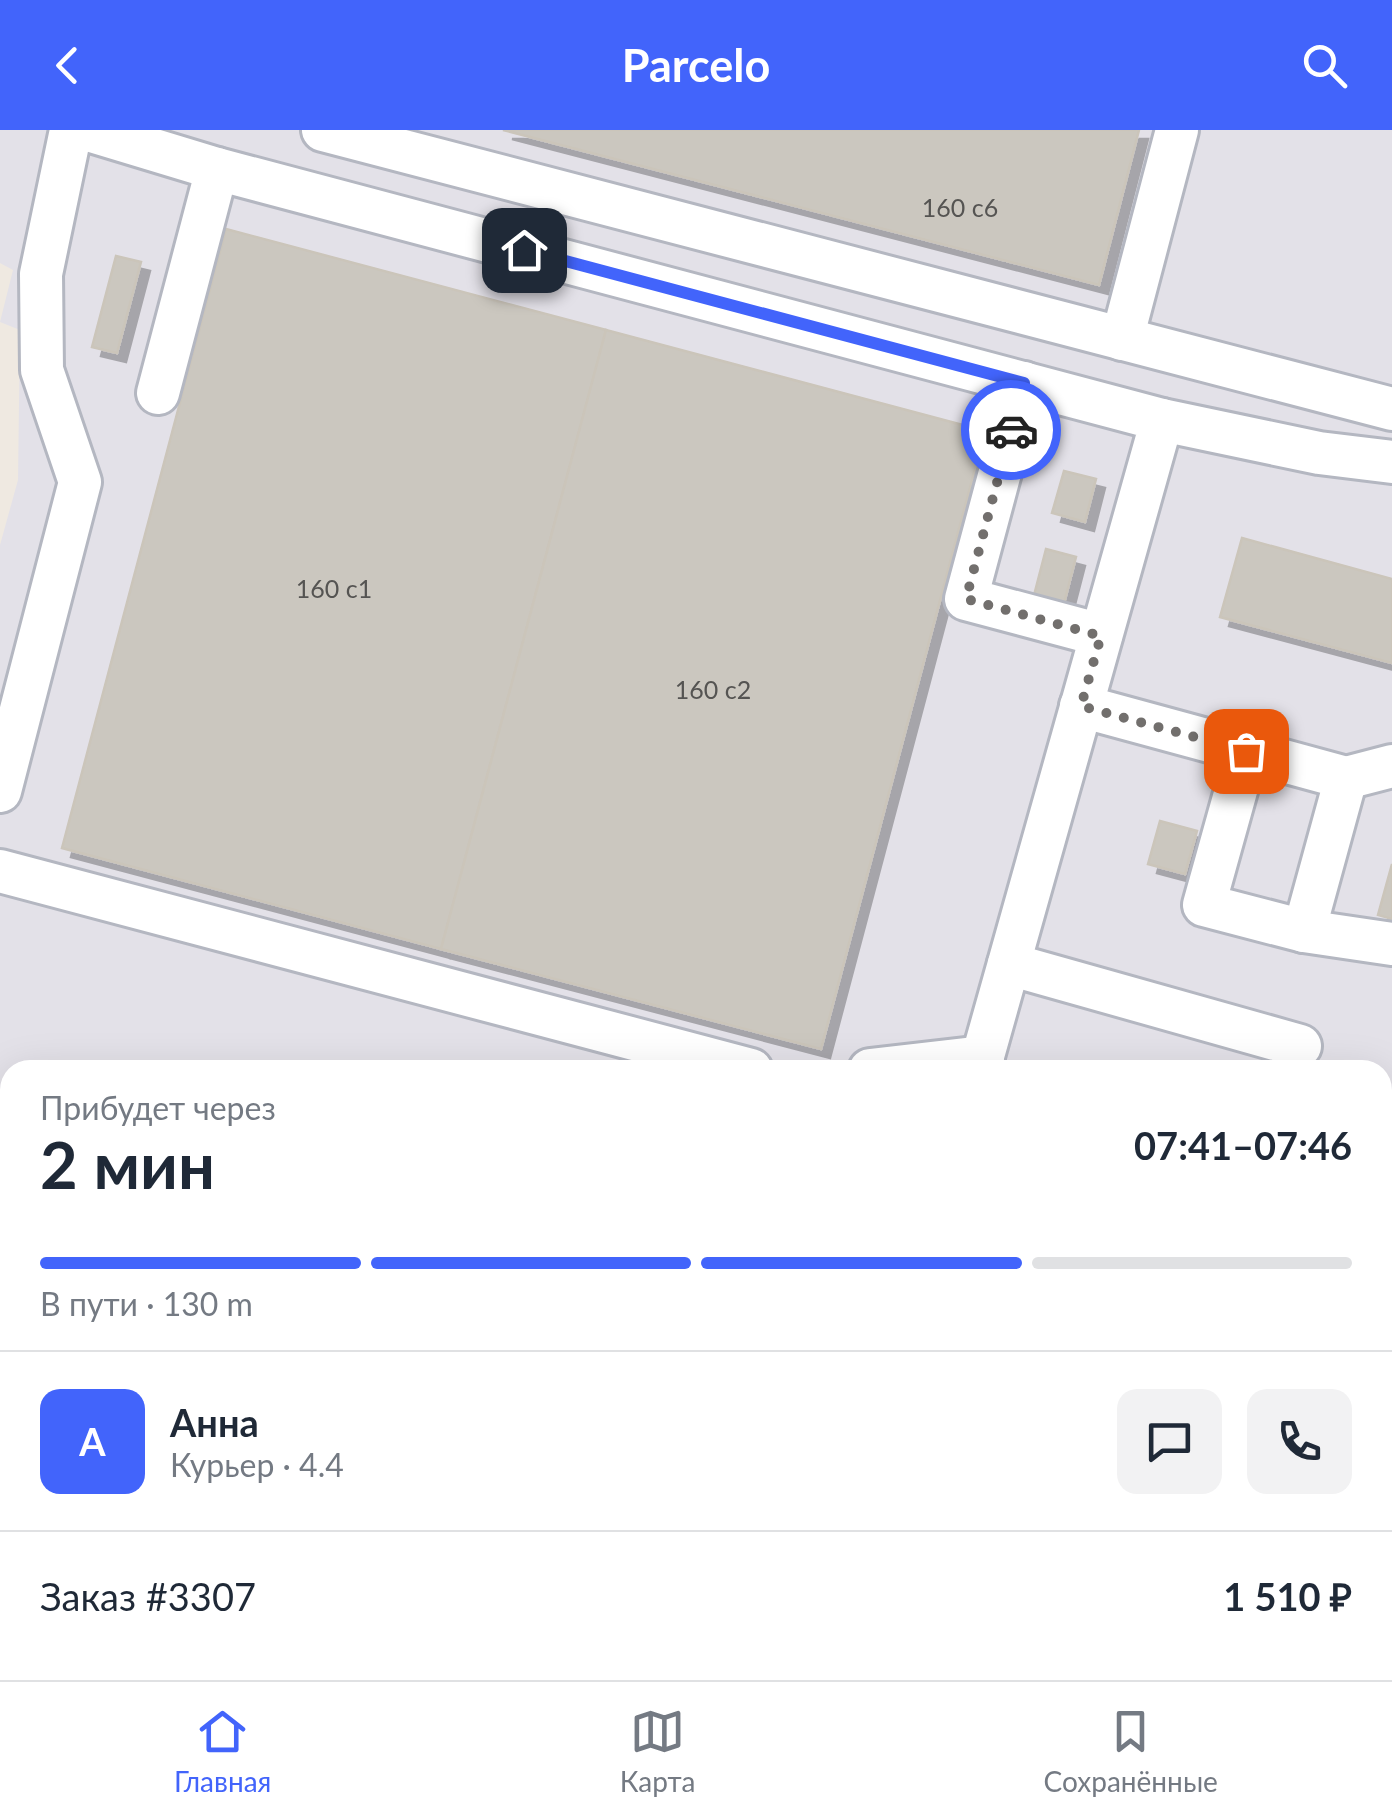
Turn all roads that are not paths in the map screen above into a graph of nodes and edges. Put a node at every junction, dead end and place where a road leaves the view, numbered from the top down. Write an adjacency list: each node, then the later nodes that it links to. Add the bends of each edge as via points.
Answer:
1 (71, 130): 17 (lane, via 40,274 42,370 80,482)
2 (88, 130): 5 (lane)
3 (323, 130): 6 (lane)
4 (1177, 130): 6 (lane)
5 (218, 168): 7 (lane); 8 (lane)
6 (1122, 339): 9 (lane)
7 (1024, 383): 10 (lane); 12 (lane, via 966,599)
8 (158, 392)
9 (1392, 409)
10 (1162, 420): 11 (lane, via 1319,454); 12 (lane)
11 (1392, 462)
12 (1101, 636): 13 (lane)
13 (1081, 706): 14 (lane); 21 (lane)
14 (1246, 751): 16 (lane); 19 (lane, via 1204,905)
15 (1392, 766): 16 (lane)
16 (1346, 778): 19 (lane)
17 (0, 791)
18 (0, 872): 23 (lane)
19 (1304, 931): 20 (lane)
20 (1392, 944)
21 (1009, 964): 22 (lane); 24 (lane)
22 (1300, 1046)
23 (713, 1060)
24 (982, 1060)

